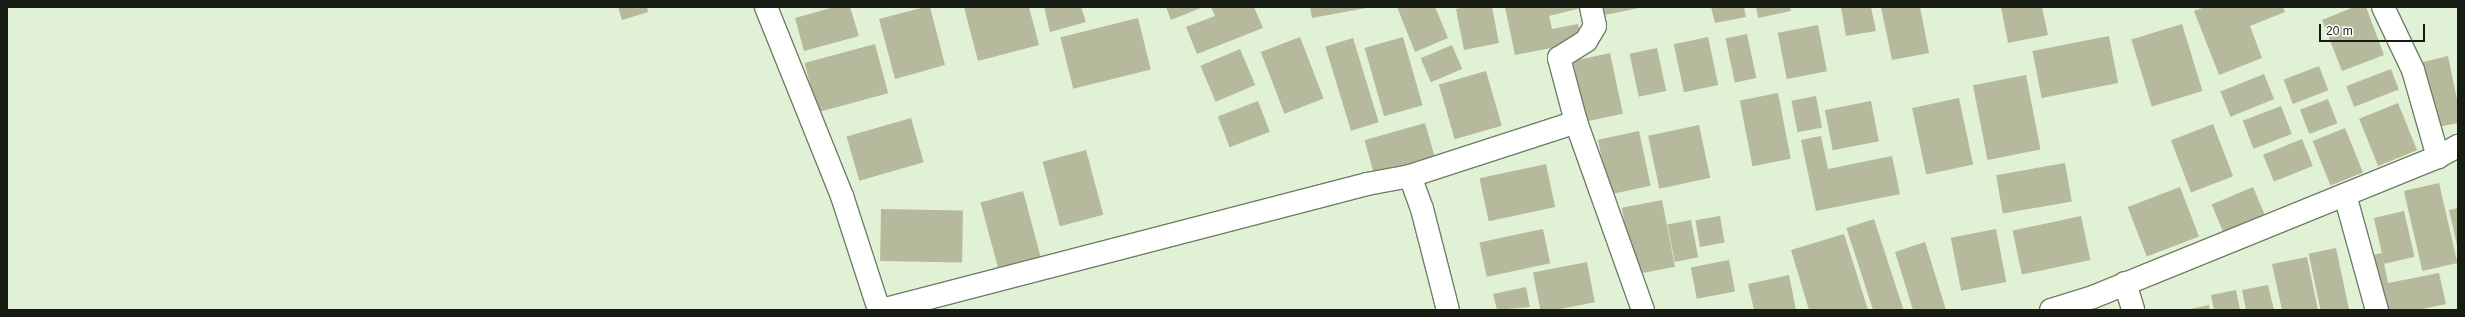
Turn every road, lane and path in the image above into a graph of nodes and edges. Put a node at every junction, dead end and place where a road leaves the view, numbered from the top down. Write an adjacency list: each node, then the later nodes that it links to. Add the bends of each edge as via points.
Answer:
1 (1591, 7): 4 (street, via 1595,26 1586,41 1559,58)
2 (2383, 7): 6 (street, via 2413,70)
3 (774, 9): 10 (street, via 842,196)
4 (1576, 122): 7 (street); 13 (street)
5 (2458, 146): 6 (street)
6 (2438, 157): 8 (street)
7 (1410, 176): 11 (street, via 1367,184); 12 (street, via 1422,209)
8 (2346, 195): 9 (street); 16 (street)
9 (2125, 283): 14 (street); 15 (street)
10 (879, 310)
11 (882, 310)
12 (1448, 310)
13 (1643, 310)
14 (2050, 310)
15 (2133, 310)
16 (2376, 310)

